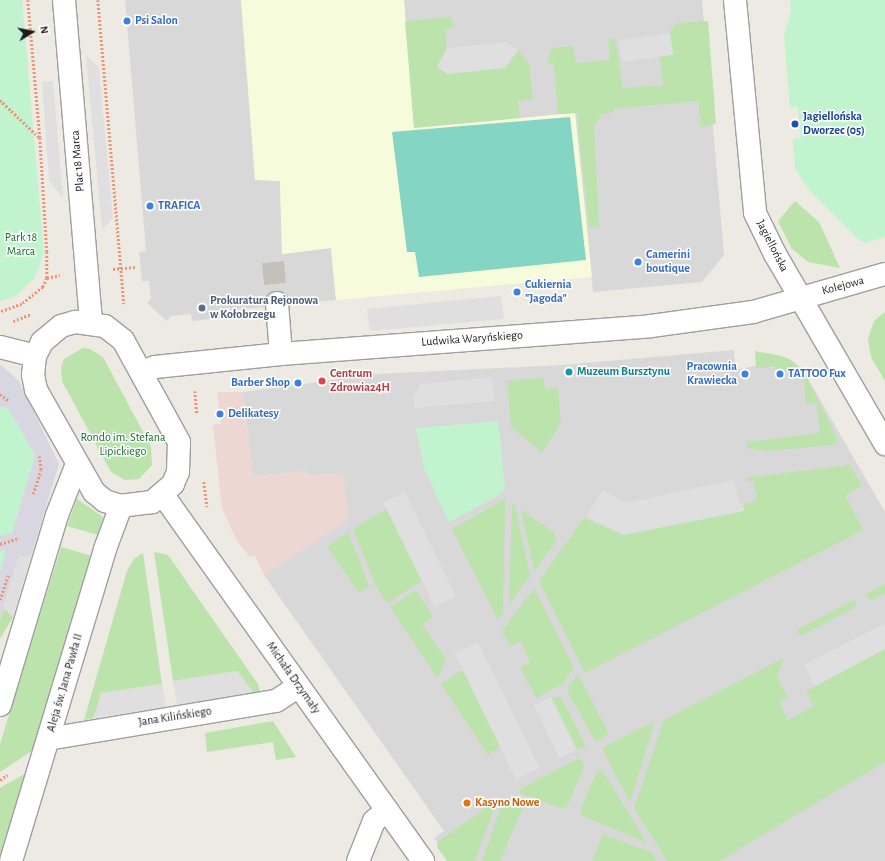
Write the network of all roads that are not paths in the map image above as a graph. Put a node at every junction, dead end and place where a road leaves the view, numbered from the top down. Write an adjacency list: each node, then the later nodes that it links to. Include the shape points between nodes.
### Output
1 (64, 0): 6 (street, Plac 18 Marca)
2 (735, 0): 4 (street, Jagiellońska, via 756,213 767,240)
3 (885, 274): 4 (street, Kolejowa)
4 (801, 298): 8 (street, Ludwika Waryńskiego, via 753,312 651,326); 11 (street, Jagiellońska)
5 (277, 303): 8 (street)
6 (91, 322): 9 (street, via 75,322 61,326 42,342); 10 (street, via 105,326 123,340)
7 (0, 347): 9 (street)
8 (281, 354): 10 (street, Ludwika Waryńskiego, via 155,367)
9 (35, 356): 12 (street, via 33,375 36,390)
10 (142, 372): 13 (street, via 178,442 178,472)
11 (885, 444)
12 (77, 464): 14 (street, via 94,492 105,501); 16 (street, via 57,515)
13 (163, 495): 14 (street, via 143,506); 15 (street, Michała Drzymały)
14 (121, 506): 17 (street, Aleja św. Jana Pawła II, via 104,549)
15 (299, 686): 17 (street, Jana Kilińskiego, via 276,701); 18 (street, Michała Drzymały)
16 (0, 705)
17 (48, 739): 19 (street, Aleja św. Jana Pawła II)
18 (387, 810): 20 (street, via 374,821); 21 (street, Michała Drzymały)
19 (11, 861)
20 (358, 861)
21 (423, 861)

